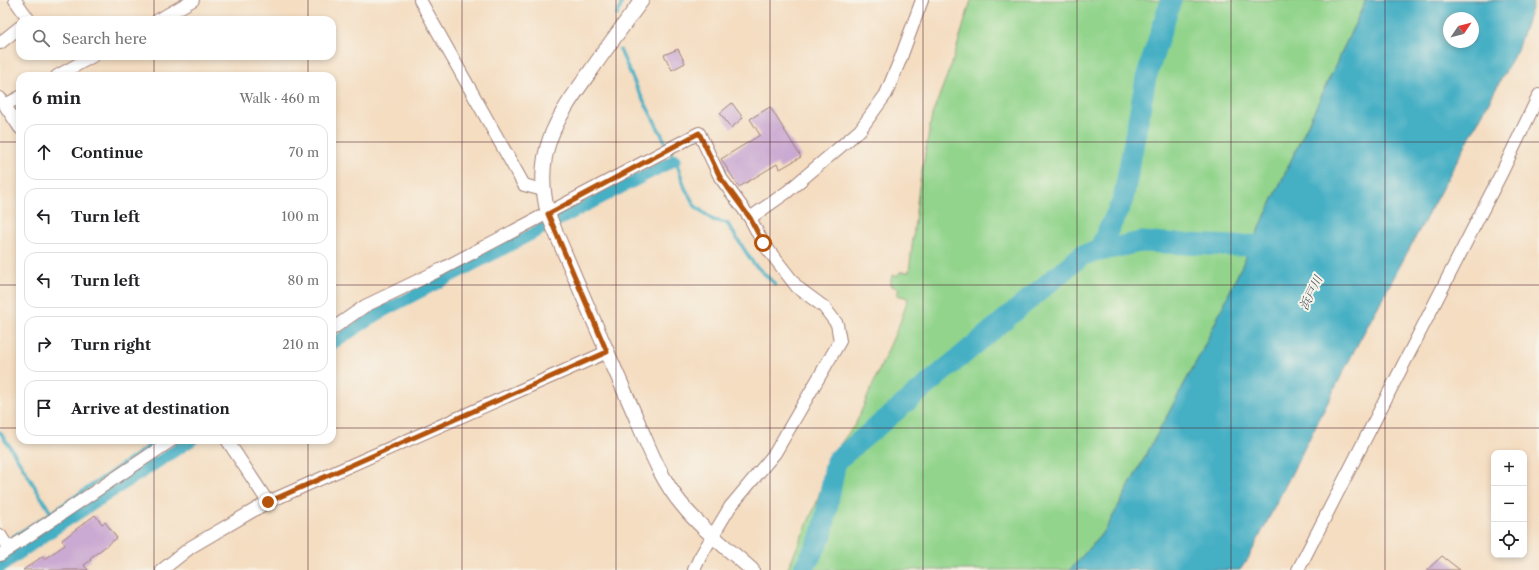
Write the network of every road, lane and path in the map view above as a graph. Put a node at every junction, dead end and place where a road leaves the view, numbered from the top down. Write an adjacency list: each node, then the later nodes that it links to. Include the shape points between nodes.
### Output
1 (14, 0): 6 (street)
2 (193, 0): 7 (street)
3 (420, 0): 16 (street, via 524,185)
4 (642, 0): 16 (street, via 557,121 544,160)
5 (922, 0): 18 (street, via 886,94 860,130 787,192)
6 (26, 16)
7 (165, 16)
8 (16, 30): 9 (street)
9 (0, 43)
10 (86, 60): 11 (street)
11 (64, 72)
12 (1539, 95): 30 (street)
13 (16, 97): 14 (street)
14 (2, 101): 15 (street)
15 (16, 122)
16 (543, 190): 17 (street)
17 (548, 214): 18 (street, via 699,133 720,177); 19 (street, via 366,306); 20 (street)
18 (750, 218): 25 (street, via 763,243 797,287 824,307 837,324 840,341 776,453 730,507)
19 (336, 326)
20 (607, 352): 23 (street); 25 (street, via 670,487 682,506)
21 (166, 444): 26 (street)
22 (230, 444): 23 (street)
23 (268, 502): 27 (street, via 191,547)
24 (0, 536): 26 (street)
25 (712, 536): 28 (street); 29 (street)
26 (4, 552)
27 (162, 570)
28 (694, 570)
29 (752, 570)
30 (1298, 570)

